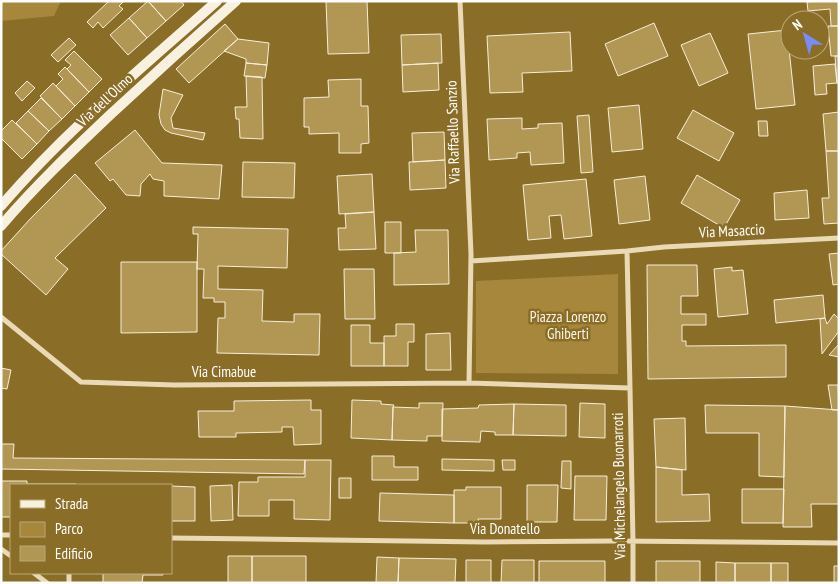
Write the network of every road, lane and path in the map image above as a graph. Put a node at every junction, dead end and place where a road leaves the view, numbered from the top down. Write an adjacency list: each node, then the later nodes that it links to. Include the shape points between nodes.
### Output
1 (217, 1): 4 (street, Via dell'Olmo, via 58,145)
2 (236, 1): 5 (street, Via dell'Olmo, via 81,143)
3 (460, 1): 8 (street, Via Raffaello Sanzio)
4 (1, 206)
5 (1, 226)
6 (839, 238): 7 (street, Via Masaccio)
7 (627, 251): 8 (street); 11 (street)
8 (471, 261): 10 (street)
9 (1, 317): 10 (street, Via Cimabue, via 81,382 174,385)
10 (470, 383): 11 (street)
11 (630, 388): 13 (street, Via Michelangelo Buonarroti)
12 (172, 538): 13 (street, Via Donatello)
13 (633, 542): 14 (street, Via Donatello); 17 (street, Via Michelangelo Buonarroti)
14 (839, 543)
15 (35, 574): 16 (street)
16 (47, 583)
17 (633, 583)

